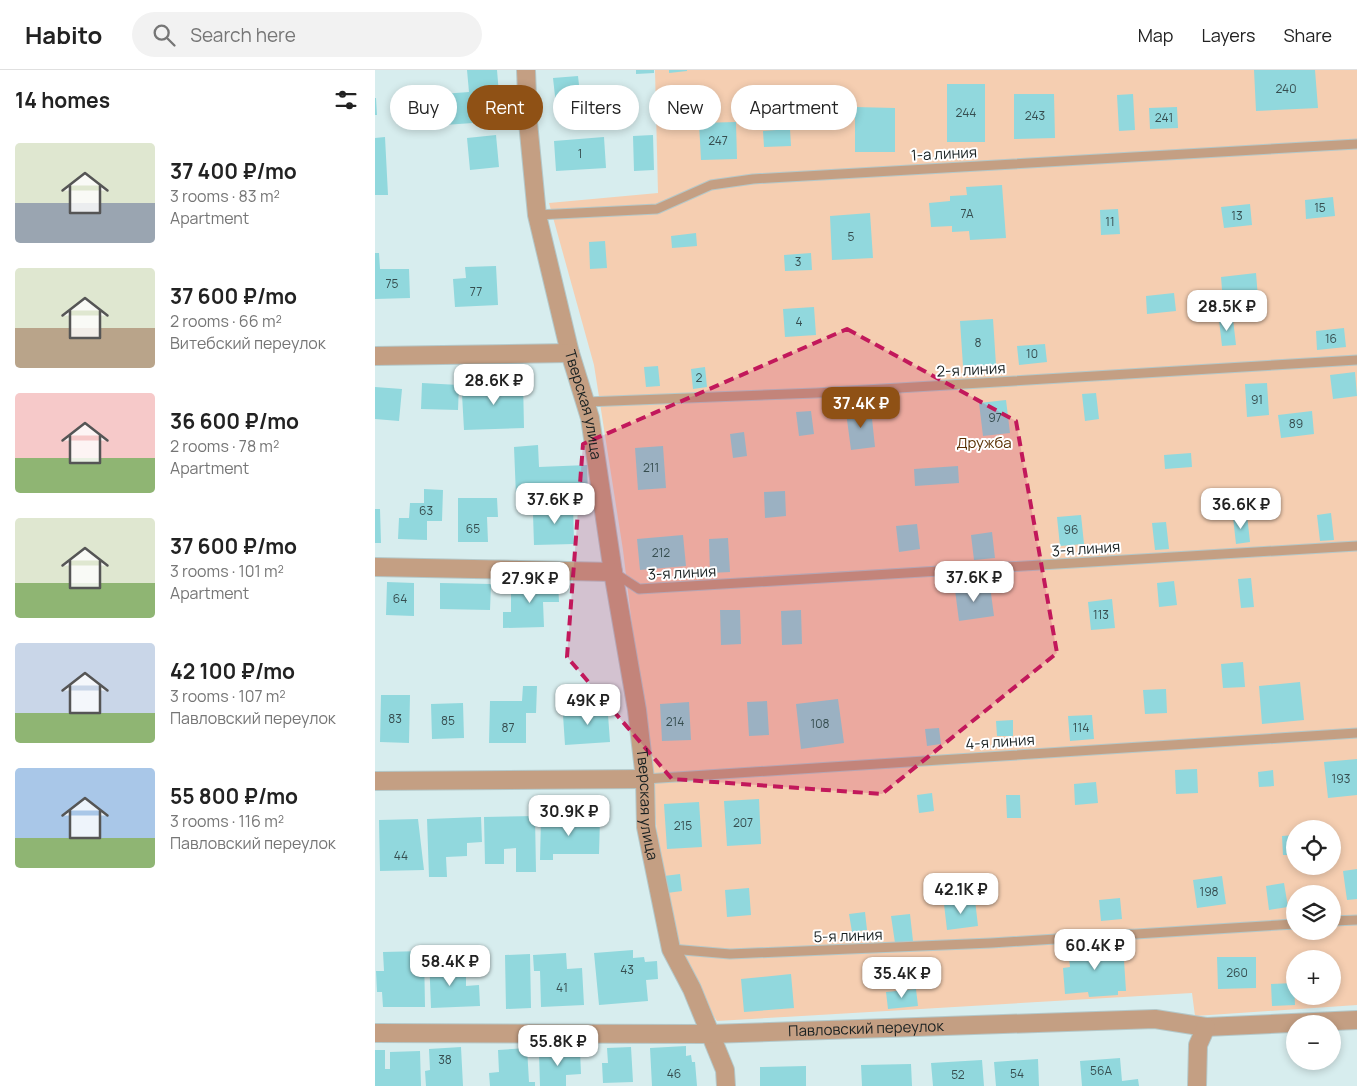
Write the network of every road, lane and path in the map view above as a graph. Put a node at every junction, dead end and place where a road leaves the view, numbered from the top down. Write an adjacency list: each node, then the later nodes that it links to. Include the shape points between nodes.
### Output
1 (525, 70): 3 (street, Тверская улица)
2 (1357, 144): 3 (lane, 1-а линия, via 753,179 711,185 657,209)
3 (537, 215): 4 (street, Тверская улица)
4 (571, 353): 5 (street); 7 (street, Тверская улица)
5 (375, 356)
6 (1357, 360): 7 (lane, 2-я линия, via 816,393)
7 (586, 402): 10 (street, Тверская улица)
8 (1357, 546): 10 (lane, 3-я линия, via 639,589)
9 (375, 567): 10 (street)
10 (613, 572): 12 (street, Тверская улица, via 637,710)
11 (1357, 733): 12 (lane, 4-я линия)
12 (645, 779): 13 (street); 17 (street, Тверская улица, via 646,827)
13 (375, 781)
14 (1357, 920): 15 (lane)
15 (1341, 921)
16 (1286, 925): 17 (lane, 5-я линия, via 991,944 740,954)
17 (671, 949): 21 (street, Тверская улица, via 692,989)
18 (1357, 1020): 19 (street, Павловский переулок)
19 (1206, 1027): 21 (street, Павловский переулок, via 1155,1019); 23 (street, via 1198,1045)
20 (375, 1034): 21 (street, Павловский переулок)
21 (709, 1034): 22 (street, Тверская улица, via 725,1070)
22 (726, 1086)
23 (1197, 1086)

